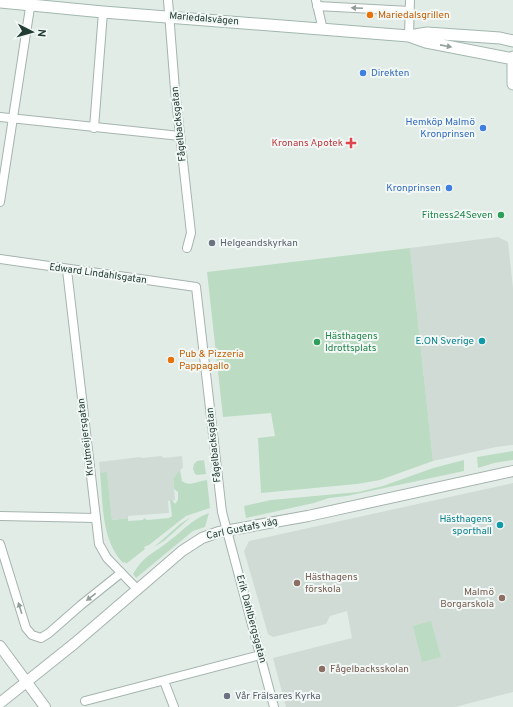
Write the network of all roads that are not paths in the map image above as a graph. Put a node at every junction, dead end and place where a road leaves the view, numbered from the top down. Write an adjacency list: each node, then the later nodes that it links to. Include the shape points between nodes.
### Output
1 (168, 0): 8 (street, Fågelbacksgatan)
2 (410, 0): 6 (street)
3 (0, 2): 4 (main road, Mariedalsvägen)
4 (31, 2): 7 (main road, Mariedalsvägen); 15 (street)
5 (317, 3): 6 (street, one-way to 5); 9 (street)
6 (410, 11): 10 (street)
7 (103, 12): 8 (main road, Mariedalsvägen); 16 (street)
8 (169, 16): 9 (main road, Mariedalsvägen); 17 (street, Fågelbacksgatan)
9 (323, 30): 10 (main road, Mariedalsvägen)
10 (409, 36): 11 (main road, Mariedalsvägen, via 427,33); 12 (main road, Mariedalsvägen, one-way to 12, via 426,42)
11 (513, 41)
12 (513, 58): 13 (main road)
13 (513, 84)
14 (0, 117): 15 (street)
15 (13, 118): 16 (street); 18 (street)
16 (94, 128): 17 (street)
17 (180, 136): 19 (street, Fågelbacksgatan, via 191,233)
18 (0, 202)
19 (186, 248)
20 (0, 259): 21 (street, Edward Lindahlsgatan)
21 (67, 270): 22 (street, Edward Lindahlsgatan); 25 (street, Krutmeijersgatan)
22 (196, 288): 26 (street, Fågelbacksgatan, via 220,500)
23 (513, 471): 26 (street, Carl Gustafs väg)
24 (0, 516): 25 (street)
25 (96, 518): 28 (street, Krutmeijersgatan, via 100,544 107,558)
26 (227, 531): 29 (street, Carl Gustafs väg, via 208,535 197,541); 31 (street, Erik Dahlbergsgatan)
27 (0, 544): 28 (street, one-way to 27, via 41,638 32,635 26,628)
28 (121, 573): 29 (street, Krutmeijersgatan)
29 (138, 590): 33 (street, Carl Gustafs väg)
30 (0, 646): 33 (street)
31 (260, 655): 32 (street); 38 (street, Erik Dahlbergsgatan)
32 (164, 681): 34 (street); 37 (street)
33 (26, 683): 35 (street, Carl Gustafs väg); 36 (street)
34 (85, 701)
35 (0, 702)
36 (45, 707)
37 (174, 707)
38 (274, 707)

